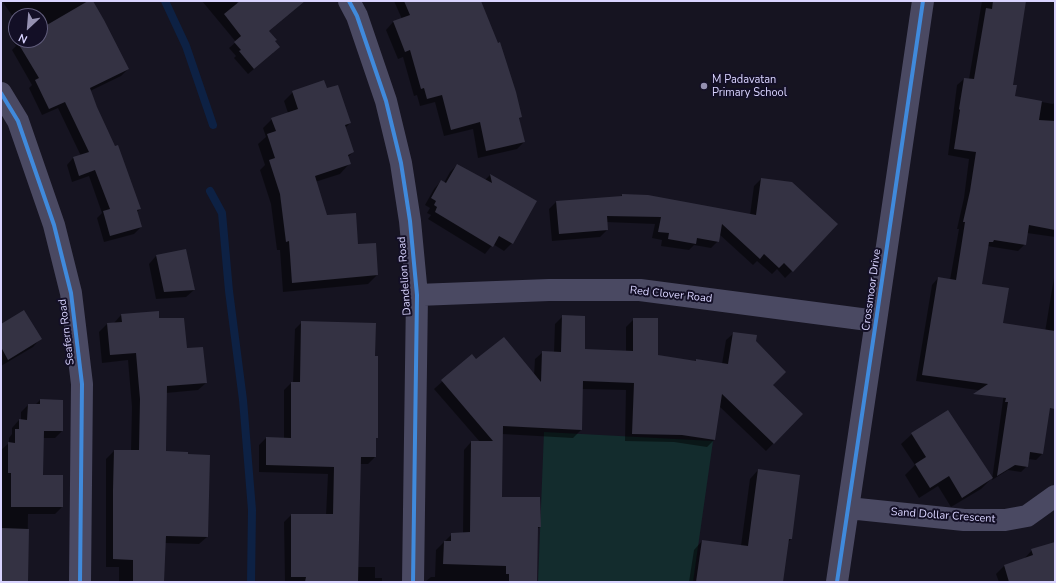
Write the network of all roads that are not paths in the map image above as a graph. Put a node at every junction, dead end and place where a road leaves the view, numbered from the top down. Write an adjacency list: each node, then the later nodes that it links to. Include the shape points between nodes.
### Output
1 (349, 1): 4 (street, Dandelion Road, via 357,16 386,102 401,163)
2 (923, 1): 5 (street, Crossmoor Drive)
3 (1, 93): 8 (street, Seafern Road, via 18,121 54,225 71,293 82,384)
4 (417, 295): 5 (street, Red Clover Road, via 549,290 640,290); 9 (street, Dandelion Road)
5 (876, 321): 7 (street, Crossmoor Drive)
6 (1055, 496): 7 (street, Sand Dollar Crescent, via 1027,516 1005,520 964,520)
7 (848, 508): 10 (street, Crossmoor Drive)
8 (80, 582)
9 (413, 582)
10 (837, 582)

